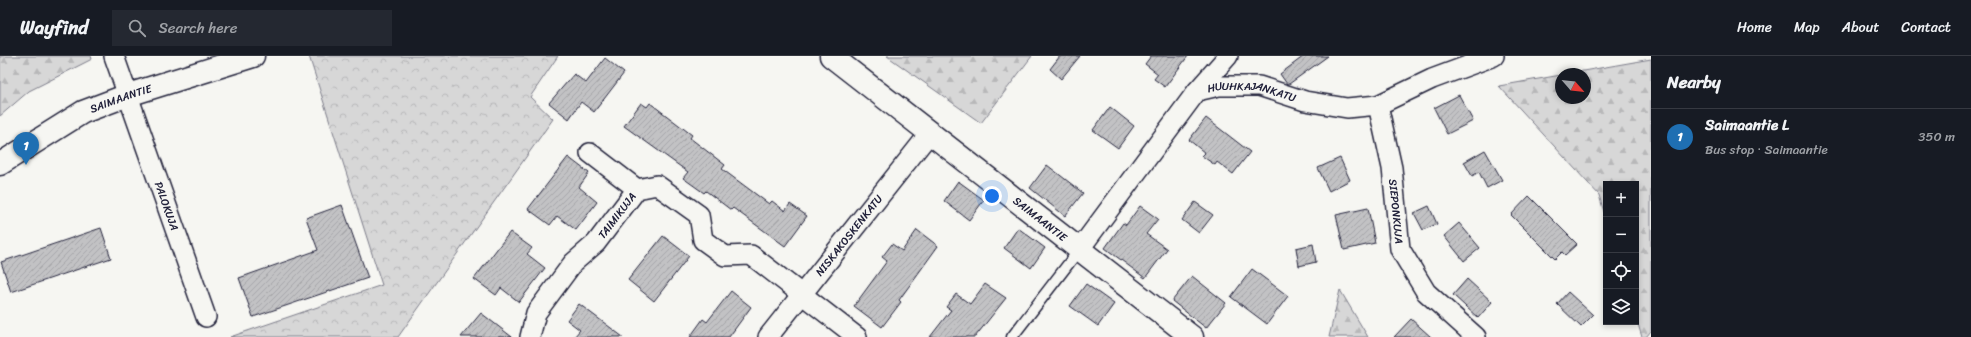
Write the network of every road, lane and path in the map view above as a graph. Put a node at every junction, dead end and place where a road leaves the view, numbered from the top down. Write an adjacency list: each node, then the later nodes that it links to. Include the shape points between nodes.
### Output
1 (114, 56): 7 (street, PALOKUJA)
2 (252, 56): 7 (street, SAIMAANTIE)
3 (831, 56): 9 (street, SAIMAANTIE)
4 (1228, 56): 6 (street)
5 (1492, 56): 8 (street, HUUHKAJANKATU, via 1432,79)
6 (1197, 91): 8 (street, HUUHKAJANKATU, via 1219,86 1259,86 1312,102 1347,108); 13 (street, HUUHKAJANKATU)
7 (128, 95): 11 (street, SAIMAANTIE, via 83,112); 15 (street, PALOKUJA)
8 (1378, 105): 21 (street, SIEPONKUJA, via 1392,168 1400,248 1426,292)
9 (929, 134): 13 (street, SAIMAANTIE); 14 (street, NISKAKOSKENKATU)
10 (590, 153): 12 (street)
11 (0, 164)
12 (637, 189): 14 (street, TAIMIKUJA, via 657,185 699,215 704,240 724,256 751,255); 16 (street, TAIMIKUJA, via 596,243 573,263 536,313)
13 (1079, 250): 19 (lane); 20 (street, SAIMAANTIE)
14 (802, 294): 17 (street, NISKAKOSKENKATU); 18 (street, TAIMIKUJA)
15 (206, 317)
16 (530, 337)
17 (768, 337)
18 (858, 337)
19 (1012, 337)
20 (1192, 337)
21 (1476, 337)

